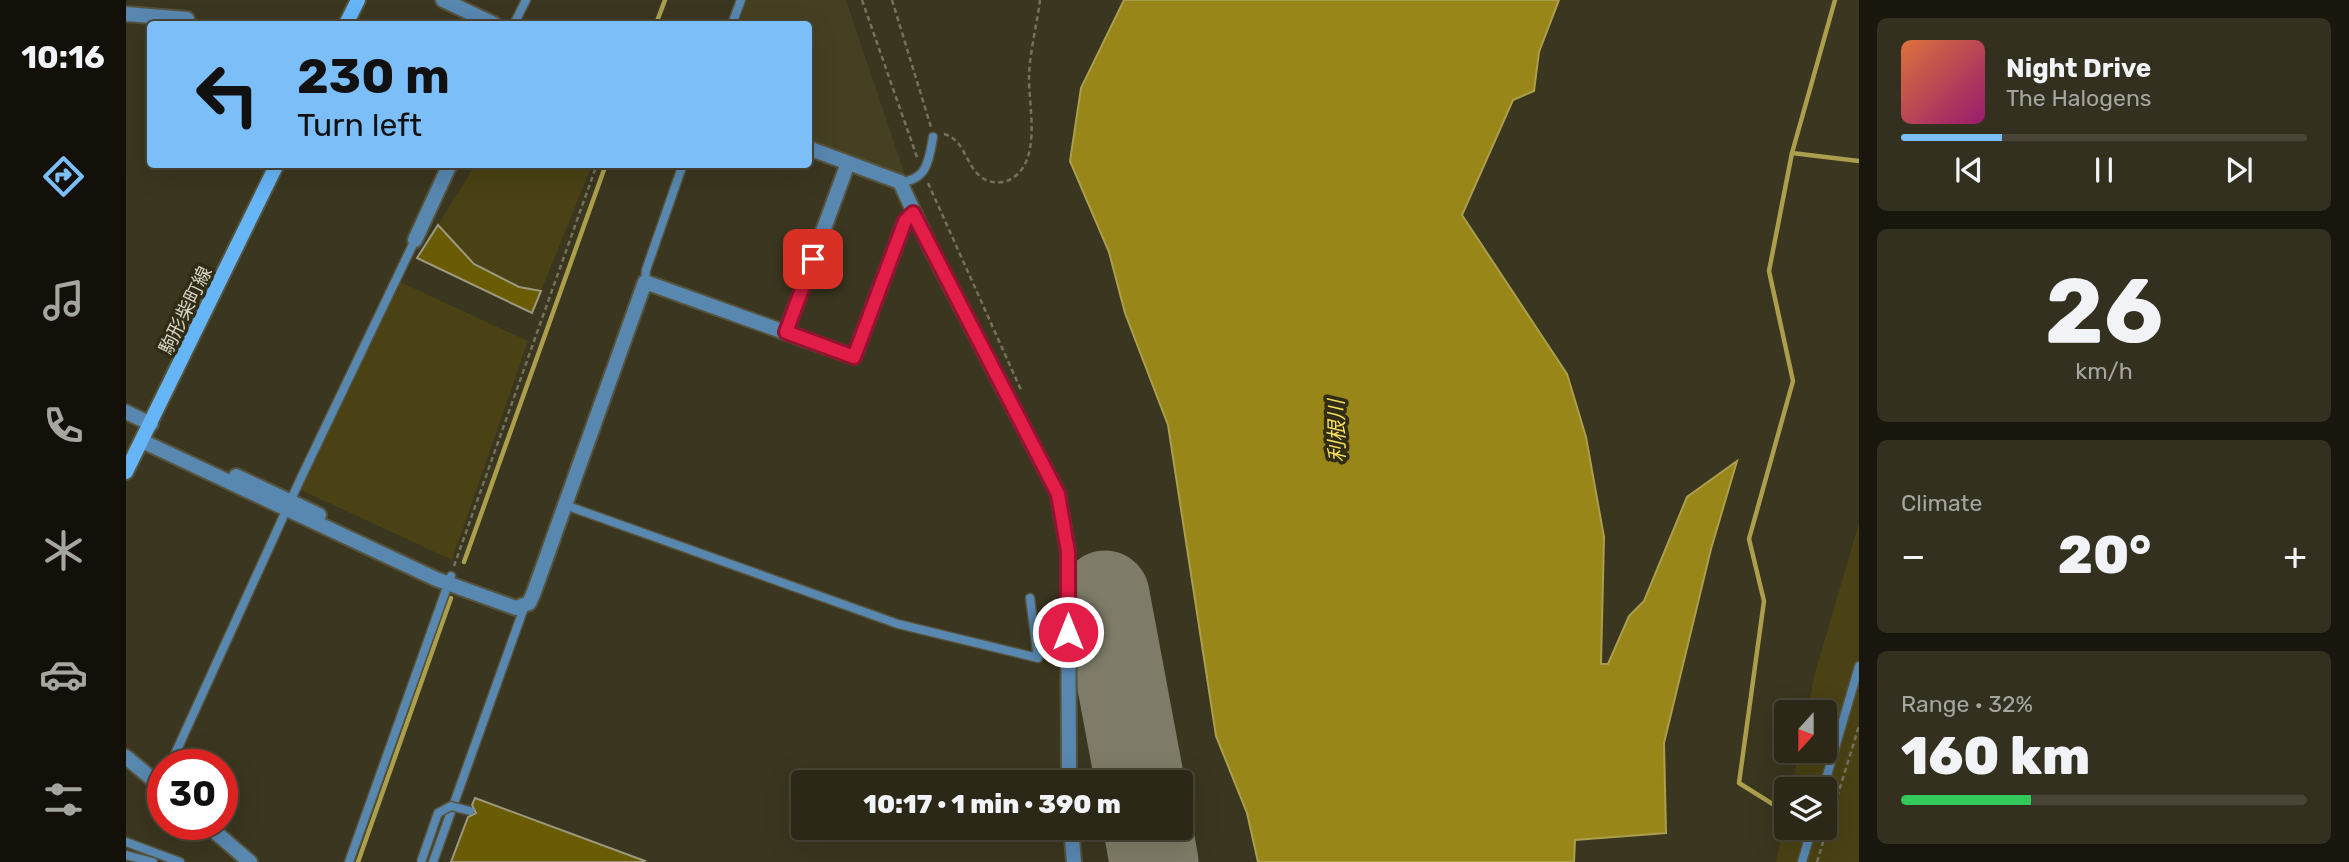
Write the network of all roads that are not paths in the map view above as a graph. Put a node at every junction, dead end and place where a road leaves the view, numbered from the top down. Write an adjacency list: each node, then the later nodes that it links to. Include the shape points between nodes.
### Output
1 (358, 0): 7 (main road)
2 (443, 0): 8 (street)
3 (526, 0): 9 (lane)
4 (741, 0): 10 (lane)
5 (126, 14): 6 (street)
6 (187, 19)
7 (348, 21)
8 (488, 21)
9 (516, 21)
10 (733, 21)
11 (933, 137): 17 (lane, via 923,173 915,181)
12 (812, 150): 13 (street)
13 (848, 163): 17 (street); 21 (street)
14 (275, 168): 23 (main road, 駒形柴町線)
15 (448, 168): 19 (street)
16 (682, 168): 20 (lane)
17 (900, 182): 18 (street)
18 (913, 213): 21 (street, via 905,221 854,357); 33 (street, via 1058,494 1068,552)
19 (415, 240): 26 (lane)
20 (645, 282): 21 (street); 25 (street)
21 (786, 332)
22 (126, 412): 23 (street)
23 (146, 433): 24 (main road, 駒形柴町線); 26 (street)
24 (126, 472)
25 (565, 505): 28 (lane, via 898,624 1038,658); 29 (street)
26 (288, 506): 27 (street); 31 (lane)
27 (449, 580): 29 (street, via 510,607); 45 (lane)
28 (1030, 598)
29 (526, 605): 47 (lane)
30 (1859, 666): 35 (lane)
31 (177, 749)
32 (126, 757): 34 (street)
33 (1069, 770)
34 (147, 773)
35 (1827, 777)
36 (470, 811): 46 (lane, bridge, via 451,806 439,813)
37 (225, 840): 44 (street)
38 (1072, 840): 48 (street)
39 (1808, 840): 49 (lane)
40 (126, 842): 43 (lane)
41 (126, 855): 42 (lane)
42 (153, 862)
43 (180, 862)
44 (250, 862)
45 (349, 862)
46 (421, 862)
47 (433, 862)
48 (1074, 862)
49 (1802, 862)

